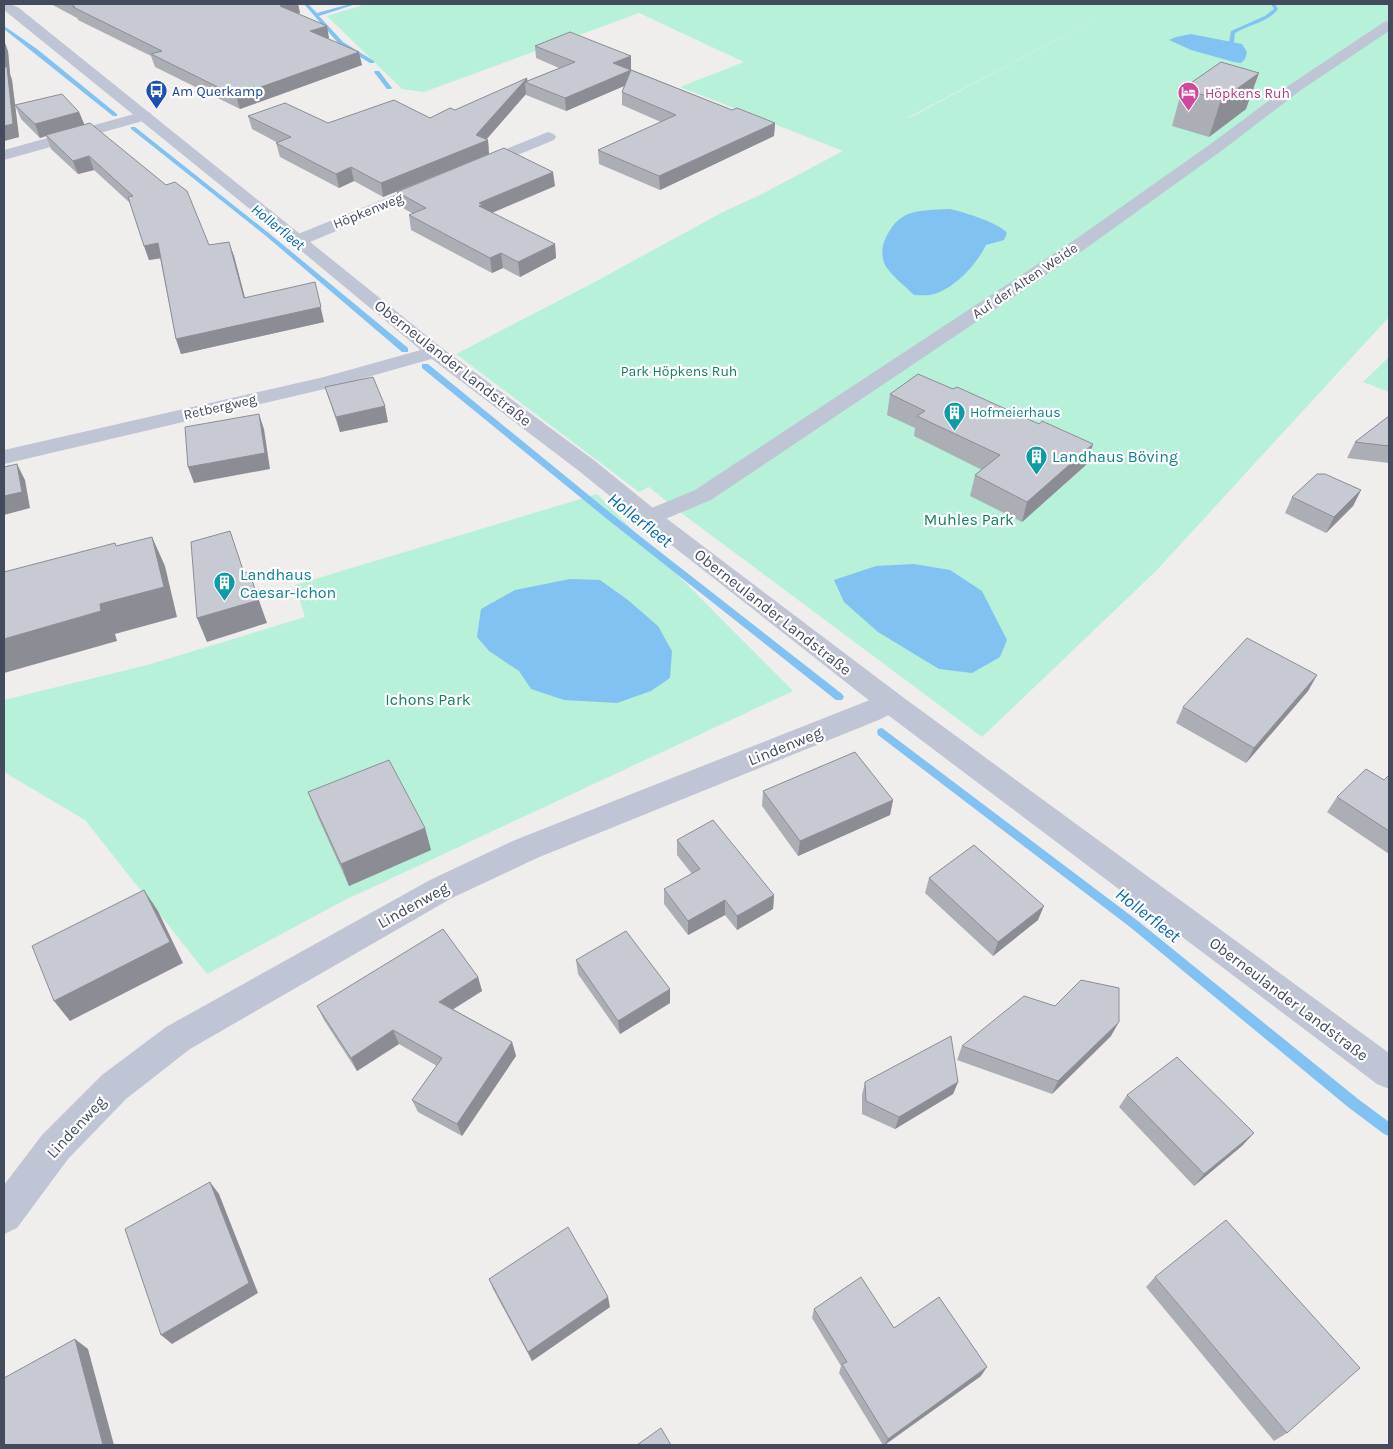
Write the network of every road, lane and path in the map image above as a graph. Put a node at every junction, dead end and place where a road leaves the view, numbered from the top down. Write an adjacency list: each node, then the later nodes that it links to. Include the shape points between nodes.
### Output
1 (4, 5): 3 (street, Oberneulander Landstraße)
2 (1389, 25): 9 (street, Auf der Alten Weide, via 1296,87 1099,231 786,440 703,495)
3 (146, 116): 5 (street); 6 (street, Oberneulander Landstraße)
4 (548, 137): 6 (street, Höpkenweg)
5 (4, 155)
6 (299, 240): 7 (street, Oberneulander Landstraße)
7 (435, 352): 8 (street, Retbergweg, via 329,382); 9 (street, Oberneulander Landstraße)
8 (4, 457)
9 (650, 517): 10 (street, Oberneulander Landstraße)
10 (890, 702): 11 (street, Oberneulander Landstraße); 12 (street, Lindenweg, via 526,849 441,889 178,1038 114,1087 55,1147)
11 (1389, 1073)
12 (4, 1215)

